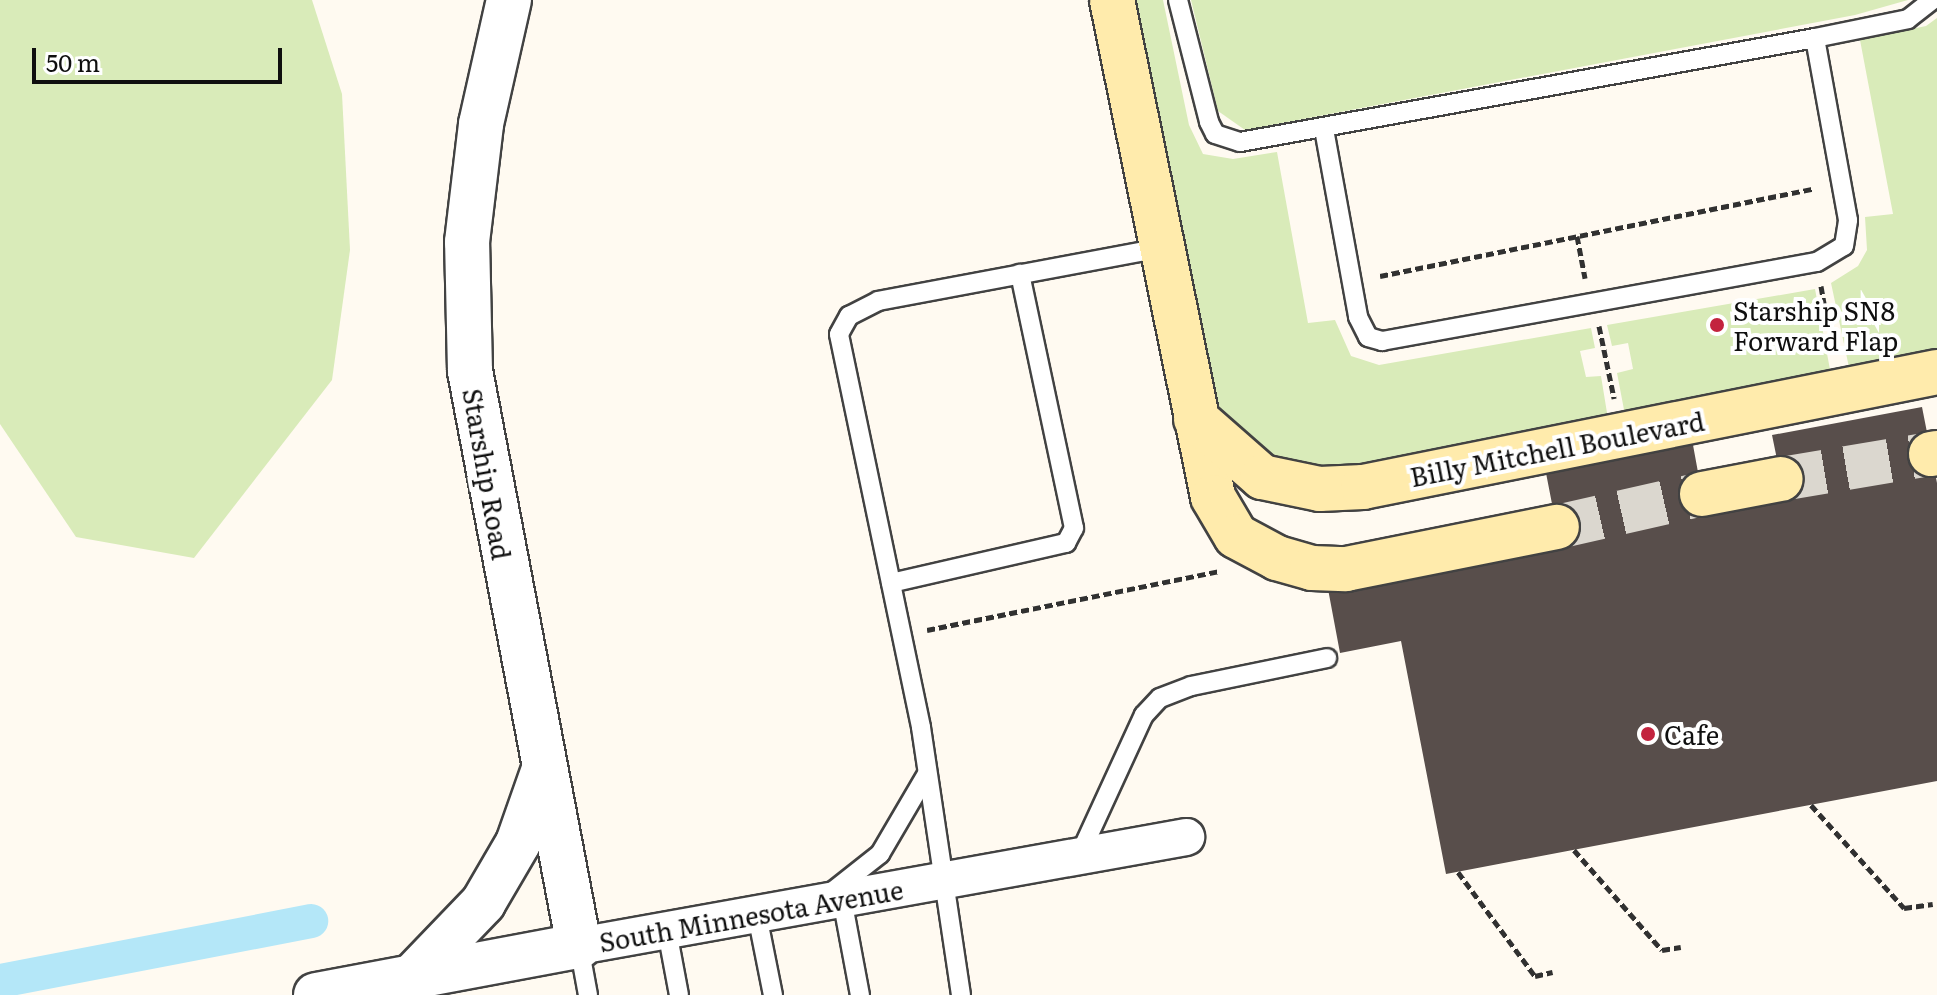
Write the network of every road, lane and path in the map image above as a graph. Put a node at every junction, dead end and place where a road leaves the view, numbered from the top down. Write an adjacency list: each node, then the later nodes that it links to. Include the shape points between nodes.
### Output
1 (509, 0): 22 (street, Starship Road, via 481,124 467,242 470,371)
2 (1112, 0): 8 (main road)
3 (1178, 0): 6 (lane, via 1215,134 1240,142)
4 (1932, 0): 5 (lane, via 1908,19)
5 (1815, 38): 6 (lane); 9 (lane, via 1848,220 1844,246)
6 (1324, 129): 9 (lane, via 1358,317 1368,337 1382,341)
7 (1812, 189): 11 (path)
8 (1162, 248): 10 (lane); 14 (main road)
9 (1817, 262): 13 (path)
10 (1020, 274): 19 (lane, via 878,301 849,316 839,334); 19 (lane, via 1074,528 1066,543)
11 (1380, 276)
12 (1937, 372): 13 (main road, Billy Mitchell Boulevard)
13 (1839, 392): 14 (main road, Billy Mitchell Boulevard, via 1363,487 1320,489 1262,477)
14 (1196, 419): 17 (main road, via 1213,497 1236,536 1277,558 1312,568 1346,569)
15 (1781, 479): 16 (main road)
16 (1702, 494)
17 (1557, 527)
18 (1235, 572): 20 (path)
19 (891, 583): 20 (lane)
20 (902, 635): 23 (lane)
21 (1327, 658): 27 (lane, via 1191,686 1160,698 1144,715)
22 (545, 767): 34 (street, Starship Road); 37 (street, via 518,843 483,903)
23 (927, 774): 29 (lane); 30 (lane, via 880,854)
24 (1811, 805): 31 (path, via 1904,908)
25 (1186, 837): 27 (street, South Minnesota Avenue)
26 (1574, 850): 35 (path, via 1662,950)
27 (1079, 856): 29 (street, South Minnesota Avenue)
28 (1458, 872): 36 (path, via 1535,976)
29 (941, 882): 30 (street, South Minnesota Avenue); 43 (lane)
30 (826, 902): 32 (street, South Minnesota Avenue); 42 (lane)
31 (1933, 904)
32 (757, 915): 33 (street, South Minnesota Avenue); 41 (lane)
33 (667, 931): 34 (street, South Minnesota Avenue); 40 (lane)
34 (579, 946): 37 (street, South Minnesota Avenue); 39 (lane)
35 (1681, 947)
36 (1553, 972)
37 (412, 977): 38 (street, South Minnesota Avenue)
38 (316, 995)
39 (588, 995)
40 (679, 995)
41 (773, 995)
42 (860, 995)
43 (961, 995)

